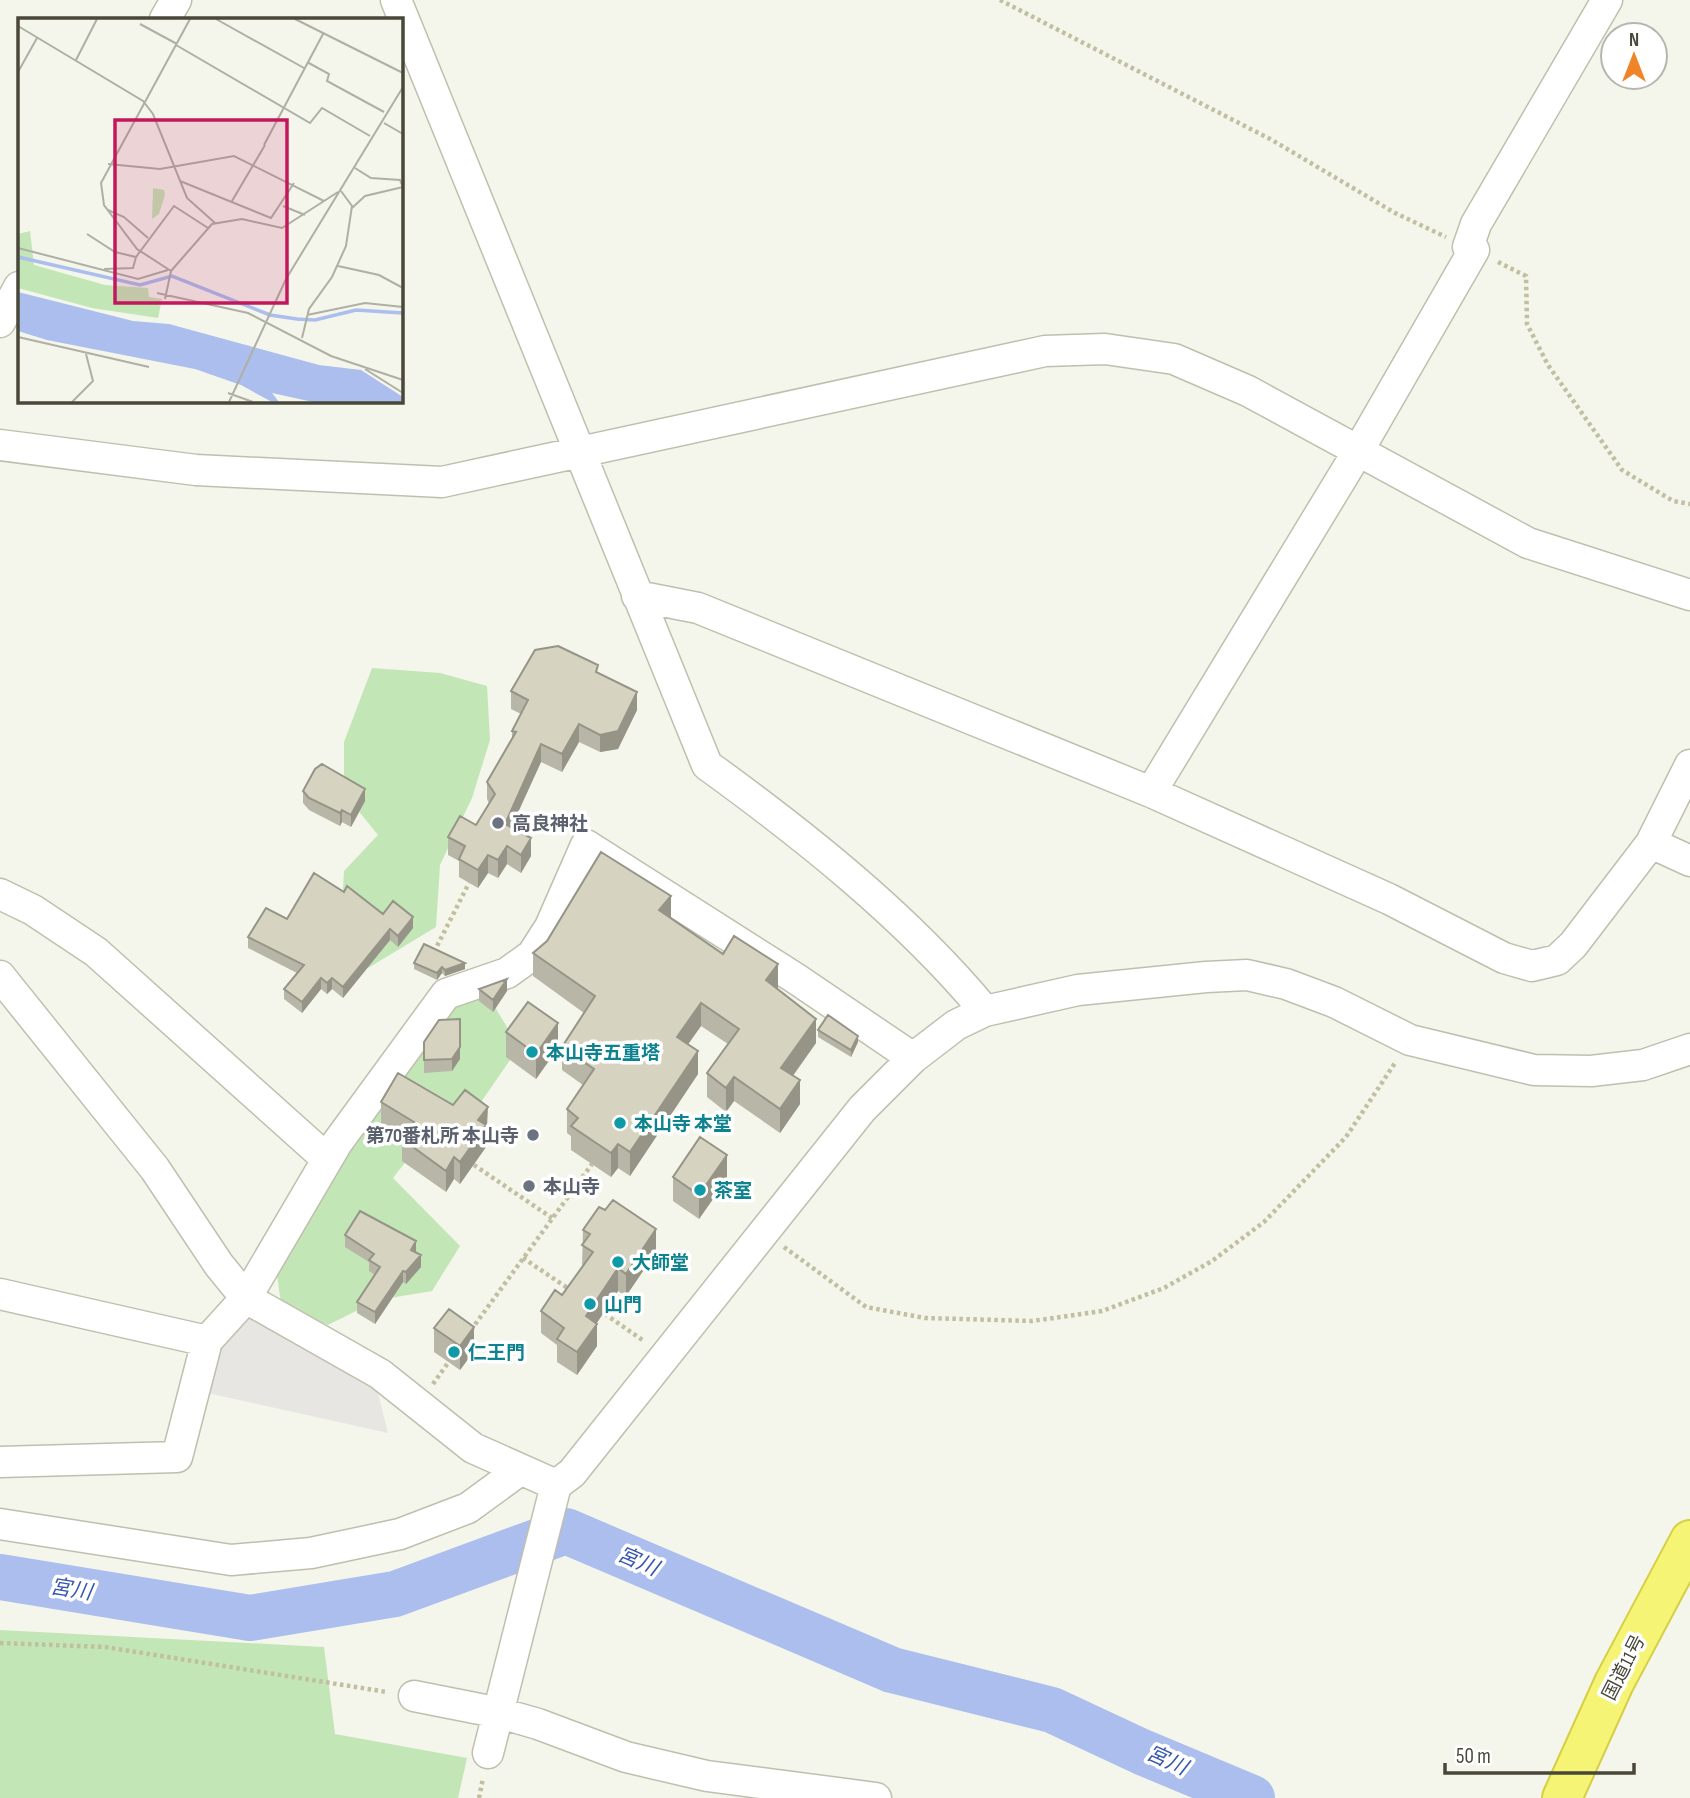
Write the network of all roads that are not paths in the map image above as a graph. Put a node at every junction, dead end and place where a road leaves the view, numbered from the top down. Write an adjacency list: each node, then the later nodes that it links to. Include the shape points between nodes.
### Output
1 (176, 0): 4 (street)
2 (396, 0): 8 (street)
3 (1607, 0): 9 (street, via 1476,224 1471,248)
4 (166, 18)
5 (18, 289): 6 (street)
6 (0, 322)
7 (0, 445): 8 (street, via 197,470 442,482)
8 (582, 453): 9 (street, via 1045,351 1105,349 1174,359 1248,391); 11 (street)
9 (1357, 453): 10 (street, via 1528,543); 13 (street)
10 (1690, 595)
11 (637, 596): 13 (street, via 698,608); 18 (street, via 707,765 789,824 949,967)
12 (1690, 765): 14 (street)
13 (1151, 792): 14 (street, via 1389,899 1504,958 1532,966 1557,960 1573,946)
14 (1651, 843): 15 (street)
15 (1690, 860)
16 (0, 894): 21 (street, via 96,952)
17 (0, 976): 23 (street, via 155,1169)
18 (985, 1011): 19 (street, via 1078,990 1247,975 1334,1002 1410,1041 1534,1070 1591,1071 1643,1065); 20 (street, via 956,1025)
19 (1690, 1049)
20 (913, 1058): 21 (street, via 586,845 550,928 532,955 507,973 446,994); 27 (street, via 862,1109)
21 (327, 1159): 23 (street)
22 (0, 1294): 24 (street)
23 (246, 1298): 24 (street); 26 (street, via 380,1374 473,1448)
24 (207, 1341): 25 (street, via 177,1457)
25 (0, 1462)
26 (520, 1470): 27 (street); 28 (street, via 468,1508 400,1534 311,1553 230,1560)
27 (555, 1492): 31 (street)
28 (0, 1524)
29 (1690, 1540): 34 (highway, 国道11号, via 1614,1683)
30 (414, 1696): 31 (street)
31 (500, 1713): 32 (street); 33 (street, via 626,1757 707,1776)
32 (488, 1753)
33 (876, 1798)
34 (1562, 1798)

